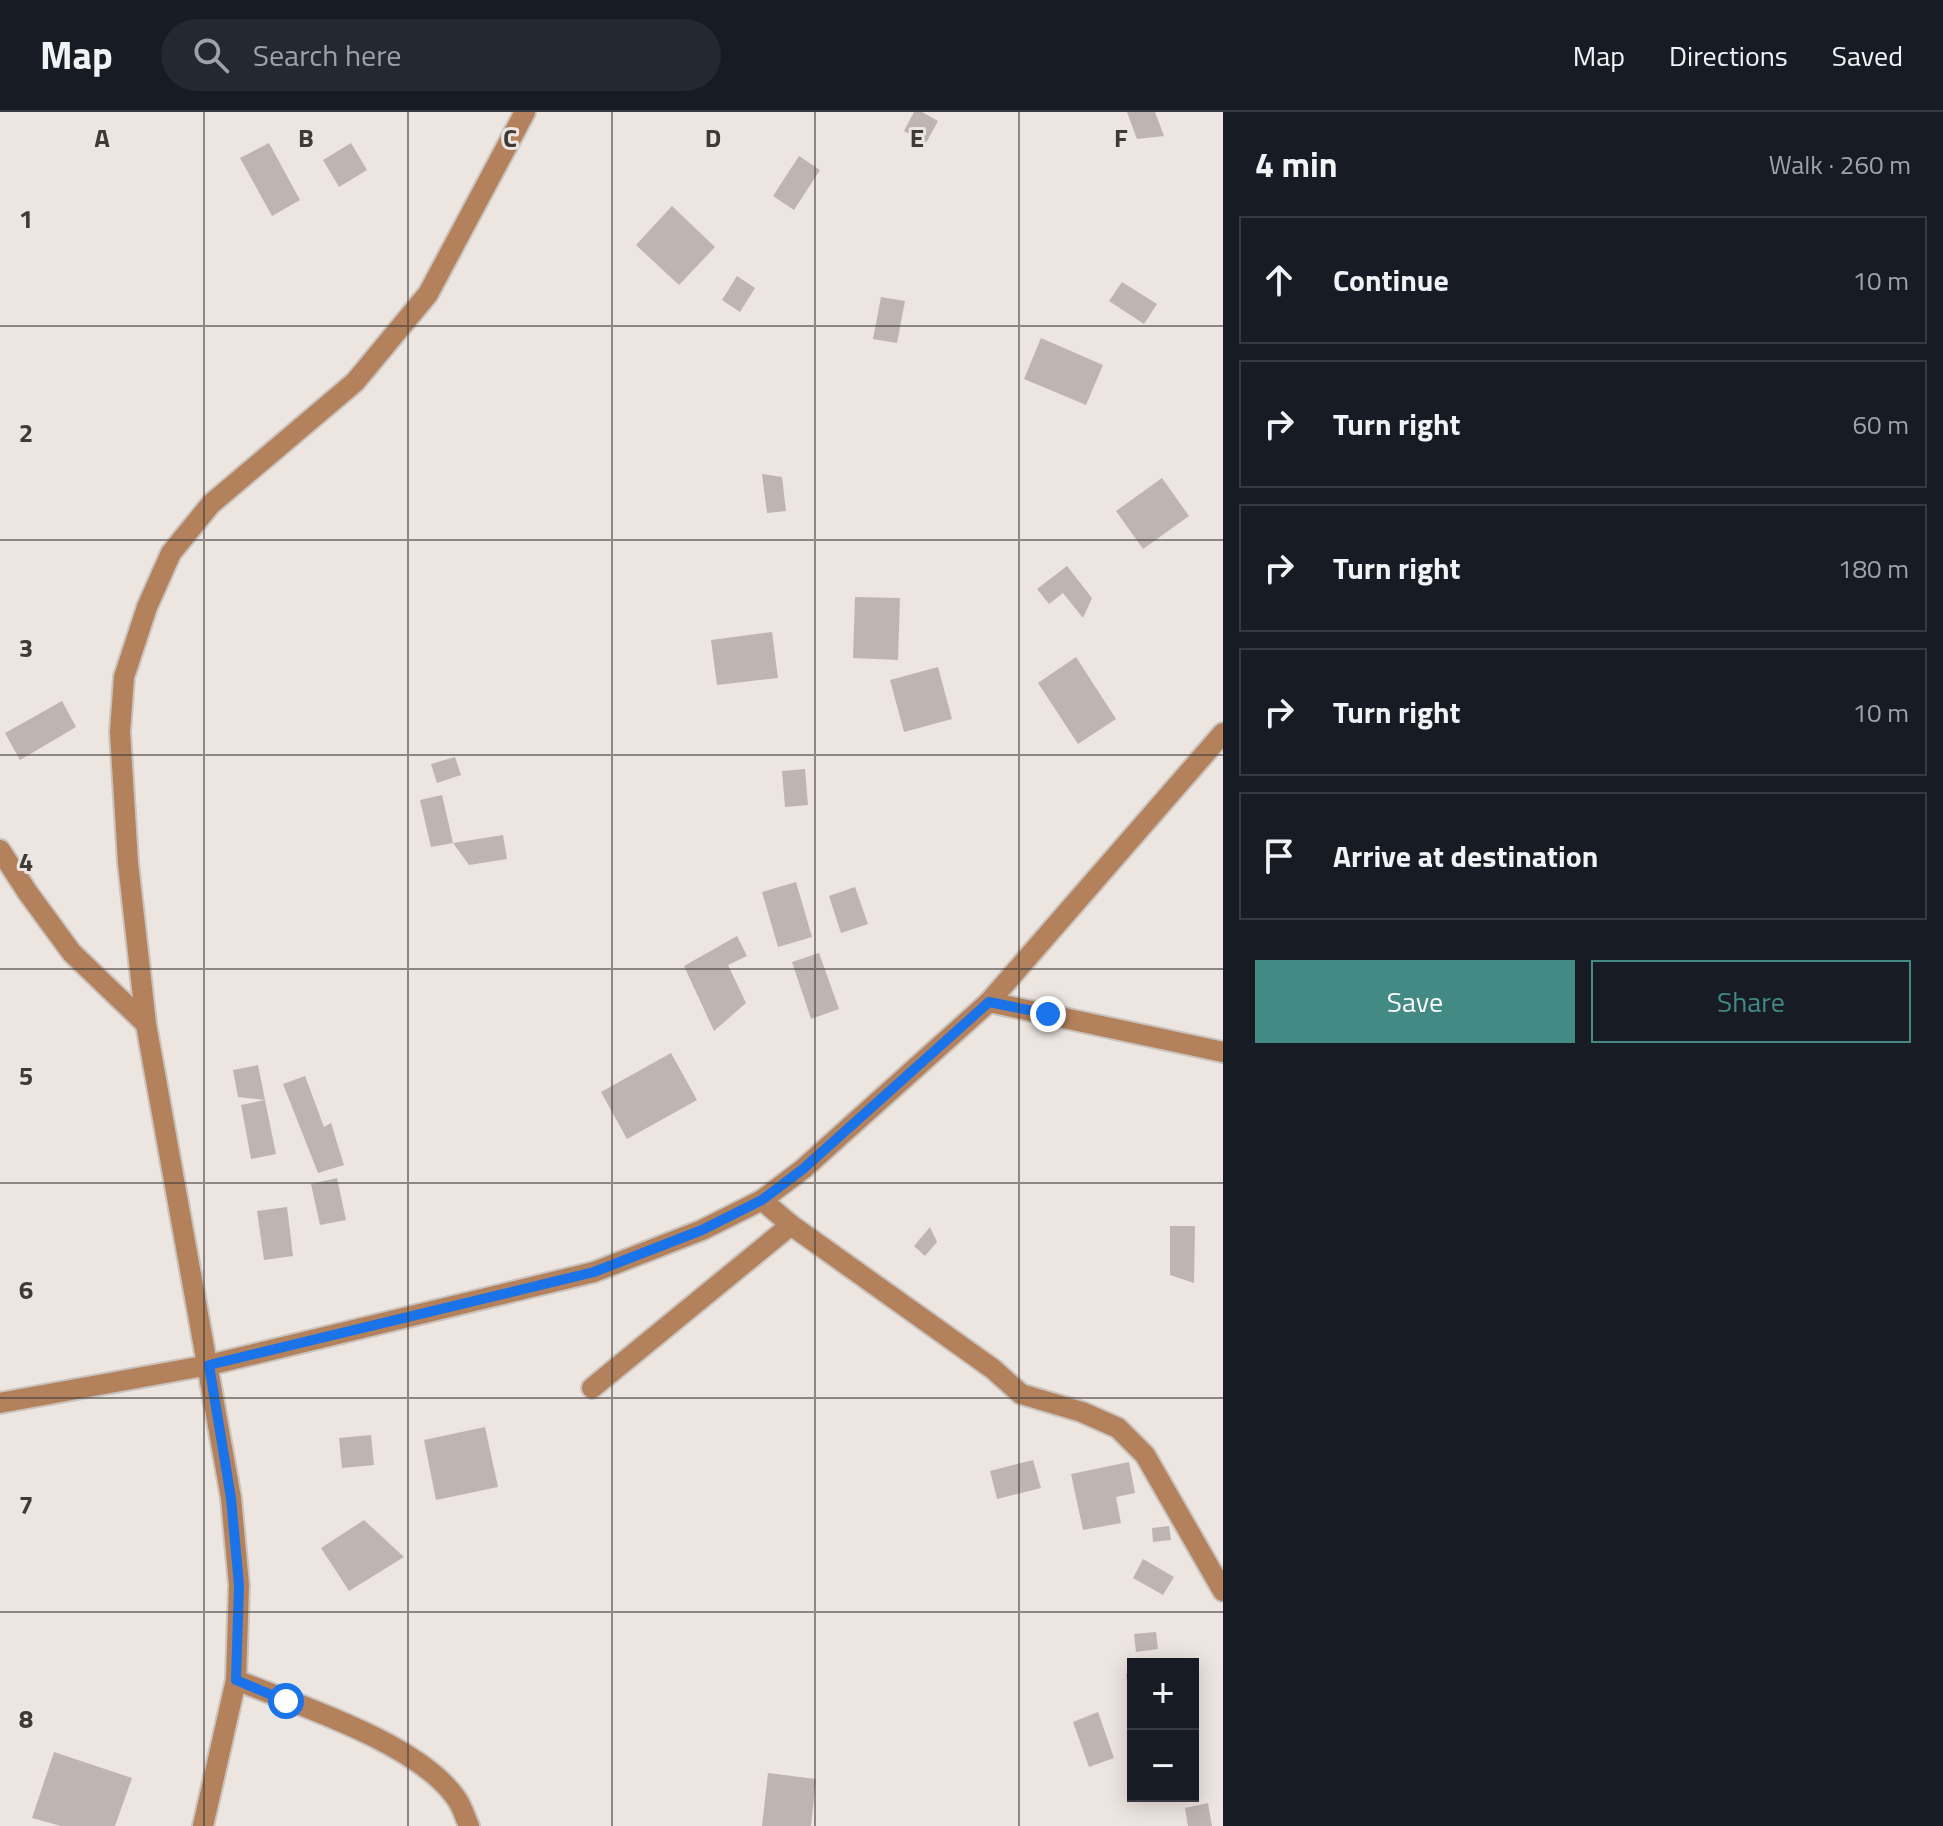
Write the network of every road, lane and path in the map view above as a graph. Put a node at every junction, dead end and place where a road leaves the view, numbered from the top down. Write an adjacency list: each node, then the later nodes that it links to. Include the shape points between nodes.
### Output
1 (525, 112): 5 (street, via 428,294 355,382 211,504 171,553 147,607 124,677 120,732)
2 (1223, 733): 4 (street)
3 (0, 850): 5 (street, via 72,953)
4 (989, 1002): 6 (street); 7 (street)
5 (146, 1024): 9 (street)
6 (1223, 1052)
7 (762, 1200): 8 (street); 9 (street, via 594,1272)
8 (791, 1225): 10 (street); 12 (street, via 1021,1394 1118,1428 1145,1455)
9 (209, 1365): 11 (street); 13 (street, via 238,1570)
10 (592, 1388)
11 (0, 1403)
12 (1223, 1591)
13 (236, 1680): 14 (street); 15 (street, via 362,1731 426,1767 457,1798)
14 (203, 1826)
15 (469, 1826)

